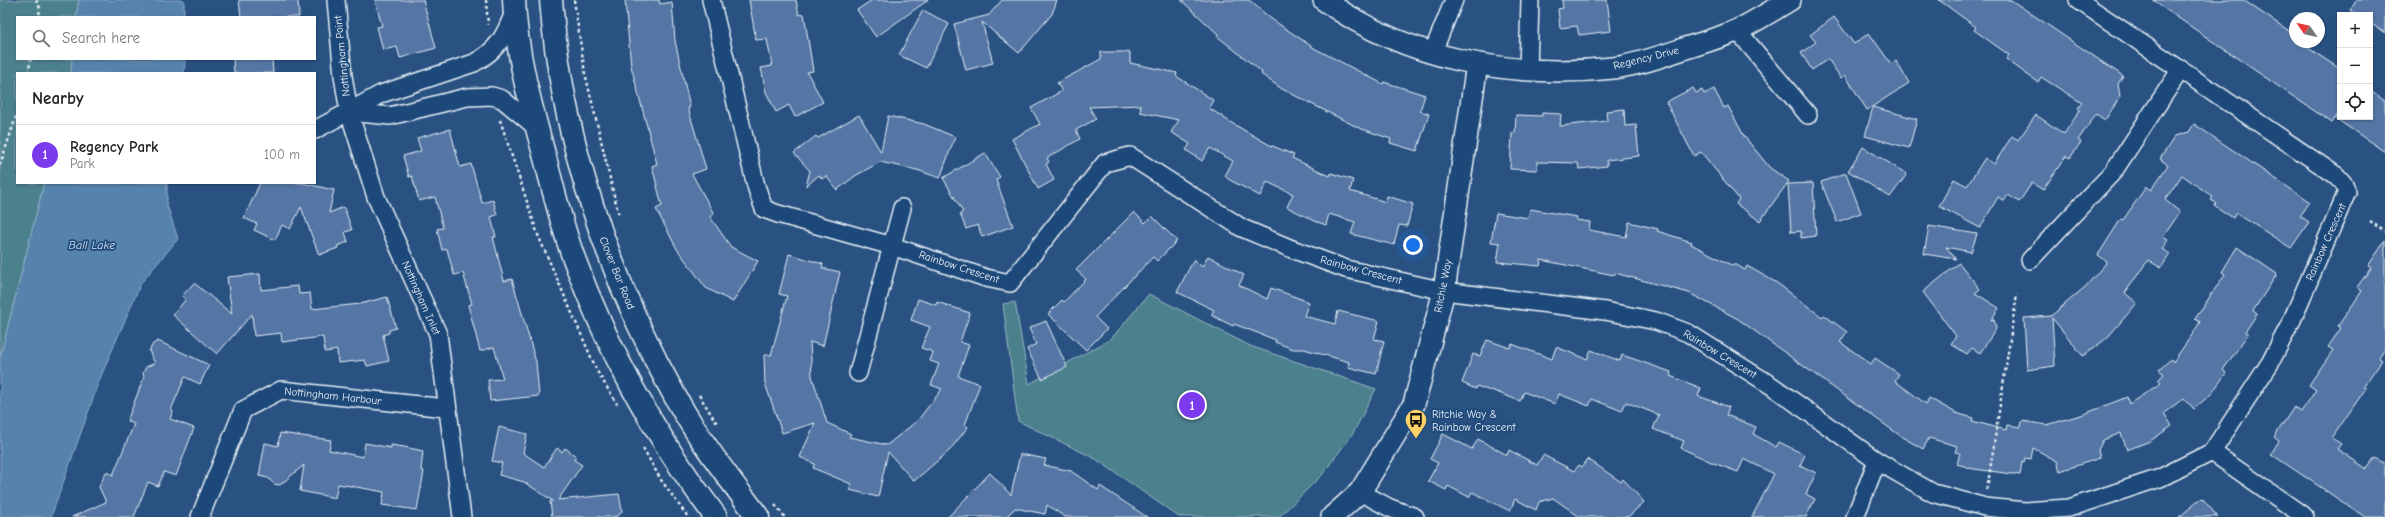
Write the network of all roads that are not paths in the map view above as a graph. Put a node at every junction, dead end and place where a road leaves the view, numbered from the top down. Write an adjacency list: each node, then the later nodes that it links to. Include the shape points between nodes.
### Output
1 (336, 0): 15 (street, Nottingham Point)
2 (551, 0): 31 (main road, Clover Bar Road, via 553,27 583,177 617,276 676,398 709,450)
3 (711, 0): 20 (street, Rainbow Crescent, via 756,186 764,209)
4 (1324, 0): 11 (street, Regency Drive, via 1396,40)
5 (1454, 0): 11 (street)
6 (1530, 0): 14 (street)
7 (1790, 0): 10 (street, Regency Drive)
8 (2078, 0): 13 (street, Rainbow Crescent)
9 (514, 6): 15 (street, via 504,38 483,58 381,94); 17 (main road, via 523,79)
10 (1738, 30): 14 (street, Regency Drive, via 1674,52 1614,68); 16 (street)
11 (1432, 54): 12 (street, Regency Drive)
12 (1477, 64): 14 (street, Regency Drive); 22 (street, Ritchie Way)
13 (2181, 70): 21 (street, via 2113,172); 25 (street, Rainbow Crescent, via 2337,176 2348,192 2292,320 2270,363)
14 (1528, 71)
15 (349, 112): 17 (street, via 390,116 467,97 492,96 502,99); 18 (street); 24 (street, Nottingham Inlet, via 376,198 438,334)
16 (1808, 115)
17 (537, 128): 30 (main road, via 572,255 598,317 634,391 692,485)
18 (316, 129)
19 (902, 208): 20 (street)
20 (892, 246): 22 (street, Rainbow Crescent, via 986,278 1010,283 1106,163 1130,156 1242,228 1346,269); 23 (street)
21 (2030, 260)
22 (1444, 291): 26 (street, Rainbow Crescent, via 1605,311 1656,321 1688,333 1772,386); 27 (street, Ritchie Way, via 1414,404)
23 (858, 373)
24 (446, 408): 28 (street, Nottingham Harbour, via 281,390 243,410); 29 (street, Nottingham Inlet)
25 (2212, 452): 26 (street, Rainbow Crescent, via 2160,478 2068,508 2025,511 1985,507 1933,493); 35 (street)
26 (1877, 461): 34 (street)
27 (1360, 492): 32 (street, Ritchie Way); 33 (street, via 1390,508)
28 (200, 517)
29 (462, 517)
30 (716, 517)
31 (758, 517)
32 (1332, 517)
33 (1415, 517)
34 (1855, 517)
35 (2305, 517)

